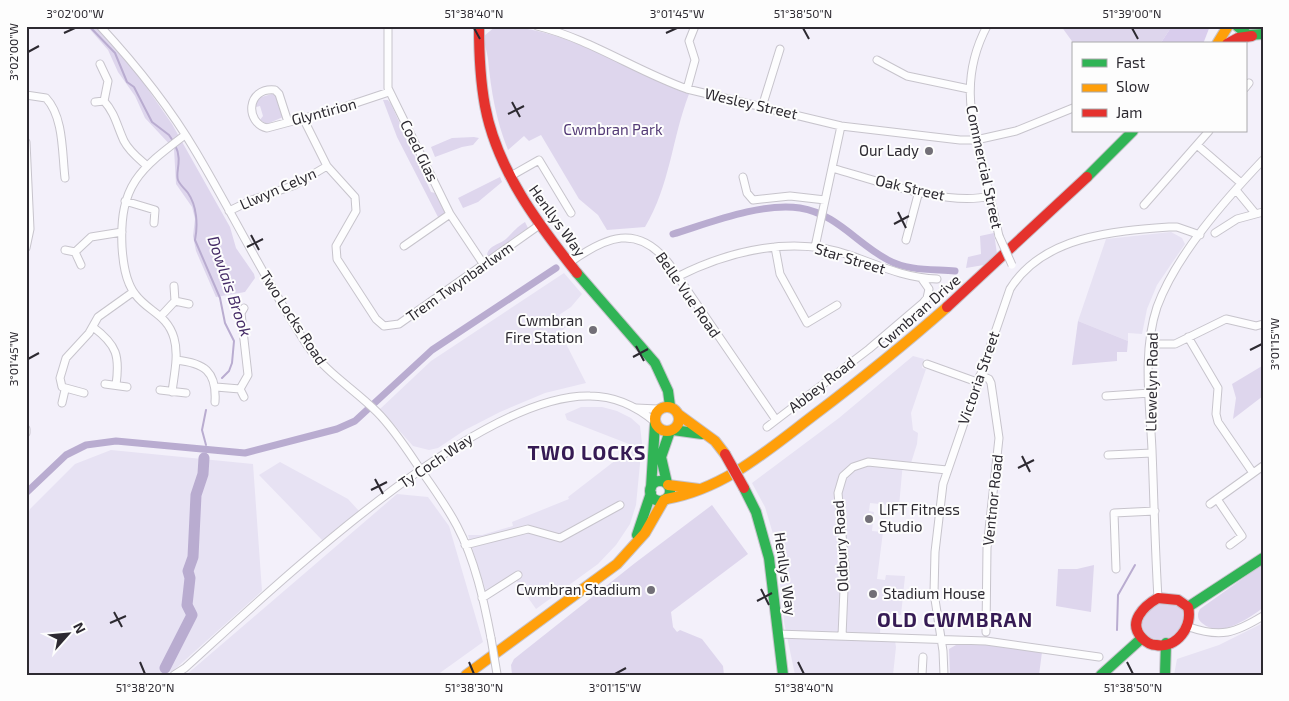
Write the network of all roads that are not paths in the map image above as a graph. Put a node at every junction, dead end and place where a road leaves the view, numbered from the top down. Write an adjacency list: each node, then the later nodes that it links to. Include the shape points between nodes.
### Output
1 (388, 26): 19 (street, Coed Glas)
2 (479, 26): 38 (street, Henllys Way, via 479,63 486,112)
3 (536, 26): 10 (street, Wesley Street)
4 (563, 26): 10 (street)
5 (695, 26): 17 (street, via 689,41 695,60)
6 (987, 26): 18 (street, Commercial Street)
7 (1228, 26): 12 (street)
8 (1237, 26): 11 (street, via 1245,34)
9 (103, 27): 30 (street, Two Locks Road, via 143,74)
10 (557, 33): 17 (street, Wesley Street)
11 (1259, 37): 13 (street, via 1238,38)
12 (1218, 42)
13 (1231, 42)
14 (780, 48): 23 (street)
15 (877, 60): 18 (street, via 907,76)
16 (100, 64): 21 (street, via 108,81)
17 (687, 89): 23 (street, Wesley Street)
18 (970, 89): 31 (street, Commercial Street, via 970,112)
19 (390, 92): 25 (street, Glyntirion); 51 (street, Coed Glas)
20 (26, 95): 40 (street, via 41,96 50,102 59,126 67,167)
21 (104, 100): 22 (street); 35 (street, via 112,109 124,142)
22 (94, 102)
23 (762, 107): 27 (street, Wesley Street)
24 (1072, 108): 31 (street, Wesley Street, via 1024,128)
25 (303, 118): 26 (street, Glyntirion); 36 (street, Trem Twynbarlwm)
26 (288, 122): 26 (street, Glyntirion, via 267,128 258,125 251,102 257,94 271,90 279,94)
27 (841, 126): 31 (street, Wesley Street); 37 (street)
28 (1132, 132): 116 (street, Cwmbran Drive, via 1021,242 867,377 746,464)
29 (1208, 132): 33 (street)
30 (185, 135): 35 (street); 48 (street, Two Locks Road)
31 (976, 140): 44 (street, Commercial Street)
32 (26, 142): 61 (street, via 30,229)
33 (1197, 145): 41 (street); 47 (street)
34 (1263, 160): 41 (street, Llewelyn Road)
35 (146, 165): 46 (street)
36 (327, 166): 48 (street, Llwyn Celyn, via 295,185); 66 (street, Trem Twynbarlwm, via 352,191 357,204 338,240 337,259 376,319 384,326 399,324)
37 (832, 168): 43 (street, Oak Street); 45 (street)
38 (509, 177): 49 (street, via 539,160); 53 (street, Henllys Way)
39 (743, 177): 45 (street, via 746,193 753,200 790,196)
40 (65, 178)
41 (1241, 183): 42 (street, Llewelyn Road)
42 (1236, 190): 50 (street); 56 (street, Llewelyn Road)
43 (919, 191): 44 (street, Oak Street, via 965,200); 57 (street)
44 (990, 196): 67 (street, Commercial Street, bridge, via 999,236 1012,265)
45 (825, 200): 60 (street)
46 (126, 201): 52 (street, via 159,211); 54 (street)
47 (1144, 205)
48 (230, 211): 113 (street, Two Locks Road, via 311,351 327,371 375,410)
49 (571, 213)
50 (1259, 213): 55 (street, via 1231,222)
51 (450, 214): 58 (street); 66 (street, Coed Glas)
52 (154, 223)
53 (538, 226): 64 (street, Henllys Way); 66 (street, Trem Twynbarlwm)
54 (122, 232): 63 (street, via 90,237); 72 (street, via 125,269)
55 (1215, 234)
56 (1200, 235): 67 (street, Victoria Street, via 1169,226 1088,238 1051,251); 81 (street, Llewelyn Road, via 1162,295)
57 (906, 240)
58 (404, 246)
59 (775, 247): 60 (street, Star Street); 68 (street, Star Street, via 712,261); 75 (street, via 780,274 807,323)
60 (815, 247): 69 (street, Star Street)
61 (26, 248)
62 (65, 250): 63 (street)
63 (75, 252): 65 (street)
64 (568, 263): 68 (street, Belle Vue Road, via 601,242 633,238 659,252); 100 (street, Henllys Way, via 662,373)
65 (81, 265)
66 (484, 266)
67 (1020, 274): 84 (street, Victoria Street, via 1006,297)
68 (677, 277): 104 (street, Belle Vue Road)
69 (922, 278): 70 (street, Star Street); 104 (street, Abbey Road, via 929,289 923,303)
70 (936, 279)
71 (174, 286): 73 (street)
72 (133, 292): 77 (street, via 143,304); 79 (street, via 98,317)
73 (175, 301): 74 (street); 77 (street)
74 (189, 304)
75 (837, 305)
76 (244, 308): 89 (street, via 240,313 248,375)
77 (162, 316): 82 (street, via 175,340)
78 (1263, 324): 80 (street, via 1256,326 1226,319)
79 (93, 326): 86 (street, via 115,350); 90 (street, via 64,363 60,378)
80 (1188, 337): 81 (street, via 1172,344); 114 (street, via 1218,388 1218,422)
81 (1150, 344): 95 (street, Llewelyn Road)
82 (176, 360): 88 (street, via 202,366); 92 (street)
83 (927, 364): 84 (street)
84 (978, 378): 112 (street, Victoria Street); 134 (street, Ventnor Road, via 988,378 991,382 999,434 987,548)
85 (105, 384): 86 (street)
86 (116, 385): 87 (street)
87 (127, 387)
88 (216, 387): 89 (street); 98 (street)
89 (240, 388): 97 (street)
90 (65, 390): 93 (street); 99 (street)
91 (160, 390): 92 (street)
92 (172, 392): 94 (street)
93 (84, 393)
94 (186, 393)
95 (1150, 393): 96 (street); 109 (street, Llewelyn Road)
96 (1106, 396)
97 (244, 397)
98 (215, 402)
99 (62, 404)
100 (670, 406): 102 (street); 103 (street)
101 (636, 408): 102 (street, Ty Coch Way); 105 (street, Ty Coch Way); 113 (street, Ty Coch Way, via 615,399 589,396 543,404 482,430)
102 (658, 409): 105 (street, via 654,415)
103 (678, 414): 107 (street, via 678,424); 108 (street, Henllys Way)
104 (776, 420): 106 (street, Abbey Road)
105 (655, 423): 107 (street, via 660,429); 117 (street)
106 (767, 427)
107 (671, 430): 108 (street); 115 (street, via 660,455)
108 (706, 435): 135 (street, Henllys Way, bridge, via 725,454 761,522 768,547)
109 (1152, 453): 110 (street); 122 (street, Llewelyn Road)
110 (1108, 454)
111 (1263, 466): 114 (street)
112 (947, 470): 136 (street, Oldbury Road, via 868,462 853,467 843,476 838,493 844,559); 138 (street, Victoria Street, via 940,500 935,560 935,600)
113 (422, 471): 123 (street, Two Locks Road, via 451,515); 143 (street, Ty Coch Way, via 330,540)
114 (1254, 473): 119 (street)
115 (668, 484): 116 (street); 117 (street, via 658,481); 118 (street, via 670,492)
116 (704, 488): 118 (street, Cwmbran Drive, via 684,497)
117 (651, 491): 118 (street, via 655,499); 125 (street, via 640,530)
118 (665, 499): 125 (street, via 645,533)
119 (1217, 499): 120 (street); 124 (street, via 1242,536)
120 (1210, 504)
121 (620, 505): 123 (street, via 560,538 528,530)
122 (1155, 511): 127 (street, via 1114,513); 130 (street, Llewelyn Road)
123 (465, 545): 129 (street, Two Locks Road)
124 (1230, 545)
125 (631, 548): 144 (street, via 617,564 556,611)
126 (1263, 558): 131 (street)
127 (1116, 569)
128 (518, 575): 129 (street)
129 (482, 598): 142 (street, Two Locks Road, bridge)
130 (1158, 598): 131 (street, via 1172,598); 137 (street, via 1137,614 1137,629)
131 (1188, 607): 133 (street)
132 (1263, 616): 133 (street, via 1224,634)
133 (1189, 627): 139 (street, via 1177,639)
134 (986, 632)
135 (777, 634): 136 (street); 145 (street, Henllys Way)
136 (842, 636): 138 (street)
137 (1142, 638): 139 (street, via 1152,644); 148 (street)
138 (942, 639): 141 (street, via 986,641); 147 (street, Victoria Street)
139 (1166, 644): 149 (street)
140 (923, 657): 146 (street)
141 (1099, 657)
142 (498, 674)
143 (174, 675)
144 (466, 675)
145 (783, 675)
146 (922, 675)
147 (944, 675)
148 (1101, 675)
149 (1165, 675)

